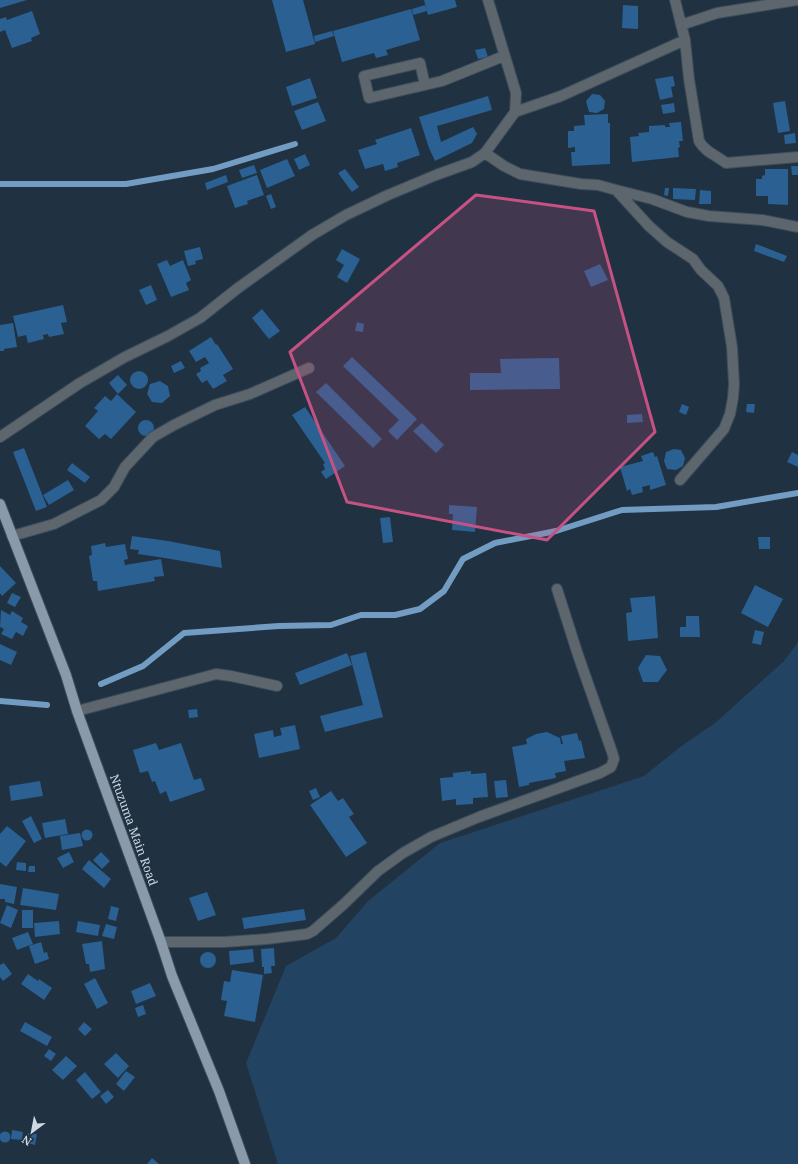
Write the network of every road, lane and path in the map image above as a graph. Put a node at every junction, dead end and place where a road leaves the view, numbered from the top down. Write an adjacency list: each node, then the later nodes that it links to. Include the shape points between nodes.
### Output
1 (488, 0): 6 (street)
2 (675, 0): 4 (street)
3 (798, 0): 4 (street, via 716,13)
4 (681, 25): 5 (street)
5 (685, 40): 8 (street, via 561,96); 10 (street, via 699,140 704,149 726,163)
6 (504, 56): 7 (street, via 456,77); 8 (street, via 516,93)
7 (425, 85): 7 (street, via 369,98 364,76 420,63)
8 (515, 112): 9 (street)
9 (485, 153): 11 (street, via 520,174); 14 (street, via 472,162 346,215 312,235 200,318 80,383)
10 (798, 157)
11 (616, 190): 12 (street, via 652,199 687,212 762,220); 15 (street, via 667,242 692,259 718,286 724,298 732,347 734,384 730,414 724,429)
12 (798, 227)
13 (309, 368): 17 (street, via 250,394 215,405 174,425 148,442 125,467 114,487 101,500 54,524)
14 (0, 438)
15 (680, 480)
16 (0, 504): 17 (main road, Ntuzuma Main Road)
17 (12, 536): 20 (main road, Ntuzuma Main Road, via 66,675)
18 (557, 589): 21 (street, via 614,758 611,767 479,817 424,841 378,871 344,904 307,934 224,942)
19 (277, 686): 20 (street, via 216,674)
20 (77, 711): 21 (main road, Ntuzuma Main Road)
21 (161, 942): 22 (main road, Ntuzuma Main Road, via 172,976 220,1091)
22 (245, 1164)

